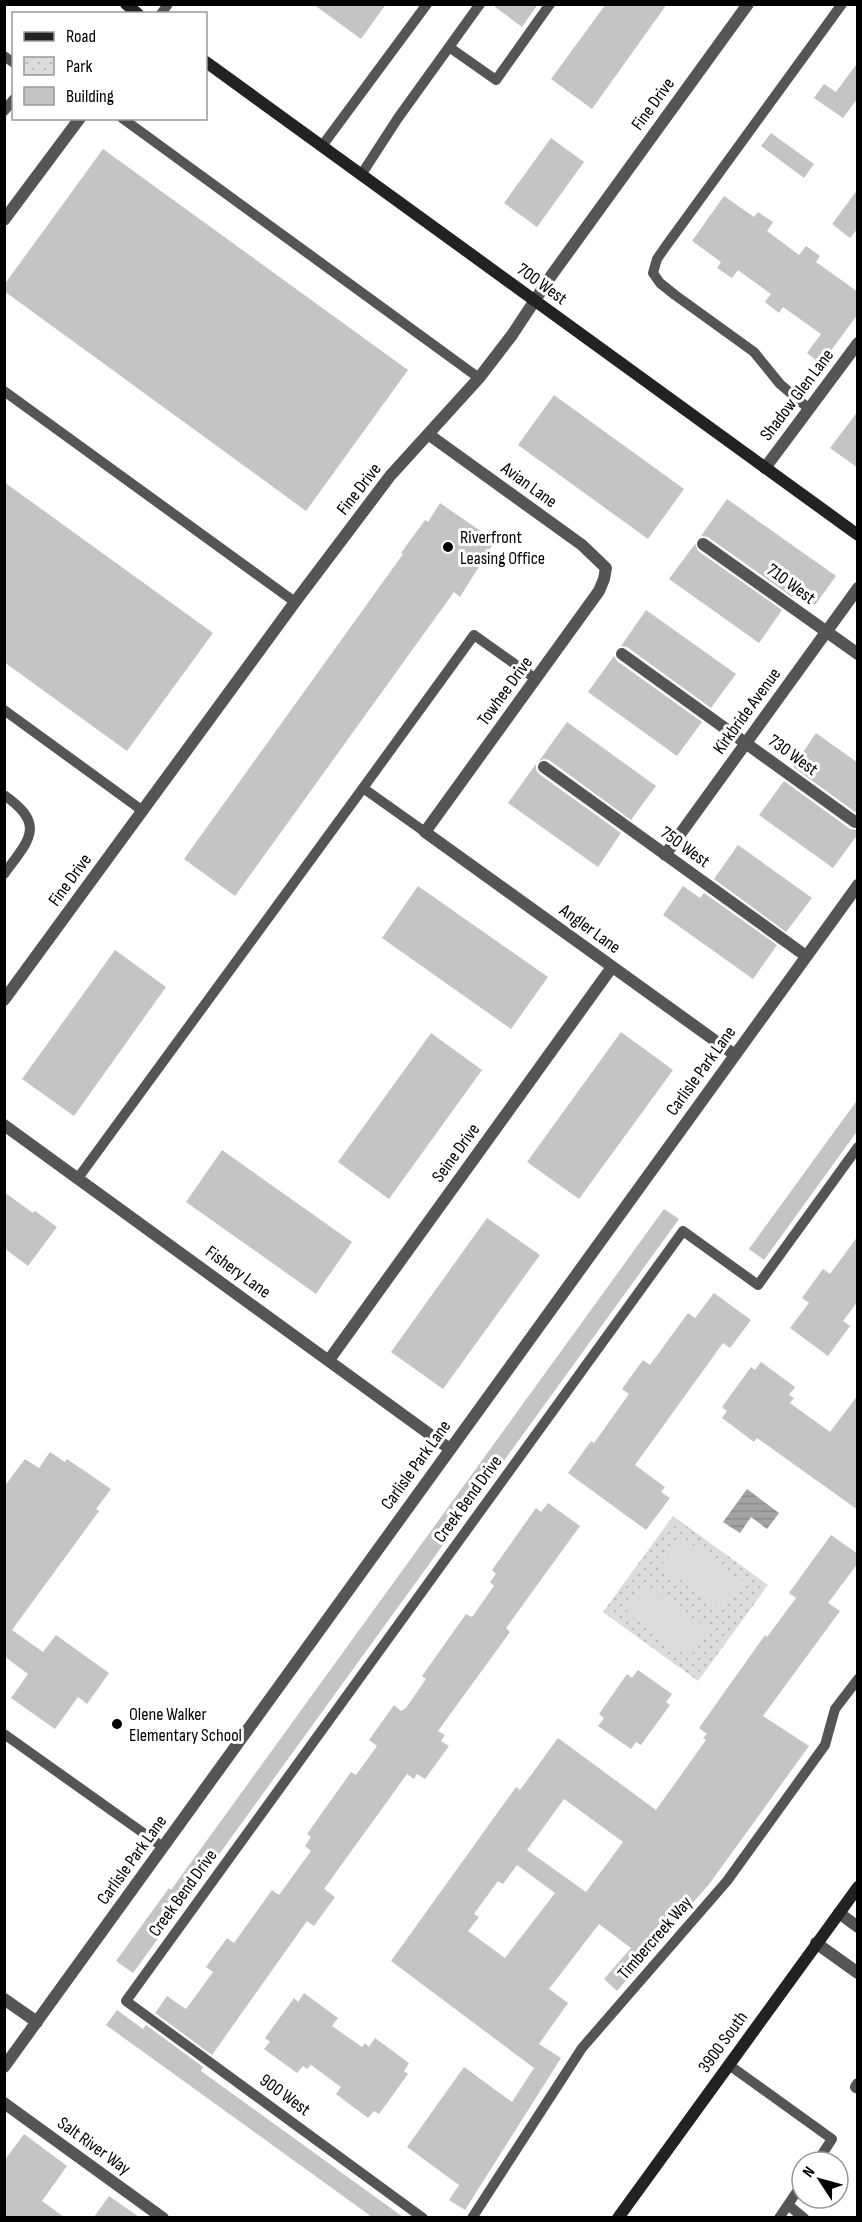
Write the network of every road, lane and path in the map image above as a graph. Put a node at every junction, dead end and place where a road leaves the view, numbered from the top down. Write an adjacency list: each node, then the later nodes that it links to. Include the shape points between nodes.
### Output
1 (427, 4): 10 (lane)
2 (480, 4): 6 (lane)
3 (550, 4): 6 (lane, via 496,80)
4 (748, 4): 13 (street, Fine Drive)
5 (842, 4): 17 (lane, via 666,246 653,273 675,295 754,352 780,384)
6 (449, 47): 11 (lane)
7 (207, 63): 10 (street, 700 West)
8 (79, 120): 12 (street)
9 (125, 120): 15 (lane)
10 (322, 147): 11 (street, 700 West)
11 (361, 175): 13 (street, 700 West)
12 (4, 220)
13 (534, 301): 15 (street, Fine Drive); 19 (street, 700 West)
14 (858, 343): 17 (street, Shadow Glen Lane)
15 (479, 378): 18 (street, Fine Drive)
16 (4, 391): 24 (lane)
17 (808, 408): 19 (street, Shadow Glen Lane)
18 (428, 434): 22 (street, Avian Lane, via 582,545); 24 (street, Fine Drive, via 390,476)
19 (765, 468): 20 (street, 700 West)
20 (858, 535)
21 (703, 544): 25 (street, 710 West)
22 (606, 568): 28 (street, Towhee Drive, via 599,591)
23 (858, 588): 25 (street, Kirkbride Avenue)
24 (295, 602): 34 (street, Fine Drive)
25 (826, 632): 27 (street, 710 West); 30 (street, Kirkbride Avenue)
26 (622, 654): 30 (street, 730 West)
27 (858, 654)
28 (536, 679): 32 (lane, via 474,635); 36 (street, Towhee Drive)
29 (4, 710): 34 (lane)
30 (746, 743): 35 (street, 730 West); 37 (street, Kirkbride Avenue)
31 (544, 767): 37 (street, 750 West)
32 (363, 788): 36 (lane); 46 (lane)
33 (4, 795): 38 (lane, via 20,806 31,830 29,839)
34 (143, 811): 42 (street, Fine Drive)
35 (855, 822)
36 (425, 832): 41 (street, Angler Lane)
37 (665, 855): 40 (street, 750 West)
38 (4, 874)
39 (858, 885): 40 (street, Carlisle Park Lane)
40 (806, 956): 43 (street, Carlisle Park Lane)
41 (612, 967): 43 (street, Angler Lane); 47 (street, Seine Drive)
42 (4, 1000)
43 (735, 1055): 48 (street, Carlisle Park Lane)
44 (4, 1125): 46 (street, Fishery Lane)
45 (858, 1147): 58 (lane, Creek Bend Drive, via 758,1285 683,1231)
46 (78, 1179): 47 (street, Fishery Lane)
47 (329, 1360): 48 (street, Fishery Lane)
48 (450, 1449): 51 (street, Carlisle Park Lane)
49 (857, 1680): 68 (lane, Timbercreek Way, via 836,1709 825,1745 727,1881 582,2048)
50 (4, 1734): 51 (lane)
51 (163, 1847): 59 (street, Carlisle Park Lane)
52 (858, 1887): 53 (street, 3900 South)
53 (839, 1913): 54 (street); 55 (street, 3900 South)
54 (858, 1926)
55 (816, 1944): 56 (street); 60 (street, 3900 South)
56 (858, 1973)
57 (4, 1999): 59 (street)
58 (126, 2001): 67 (lane, 900 West)
59 (37, 2022): 61 (street, Carlisle Park Lane)
60 (729, 2064): 63 (lane, via 832,2139); 69 (street, 3900 South)
61 (4, 2067)
62 (4, 2103): 66 (street, Salt River Way)
63 (825, 2150)
64 (790, 2202): 65 (lane)
65 (788, 2205): 70 (lane); 71 (lane)
66 (163, 2217)
67 (423, 2217)
68 (472, 2217)
69 (618, 2217)
70 (779, 2217)
71 (804, 2217)

